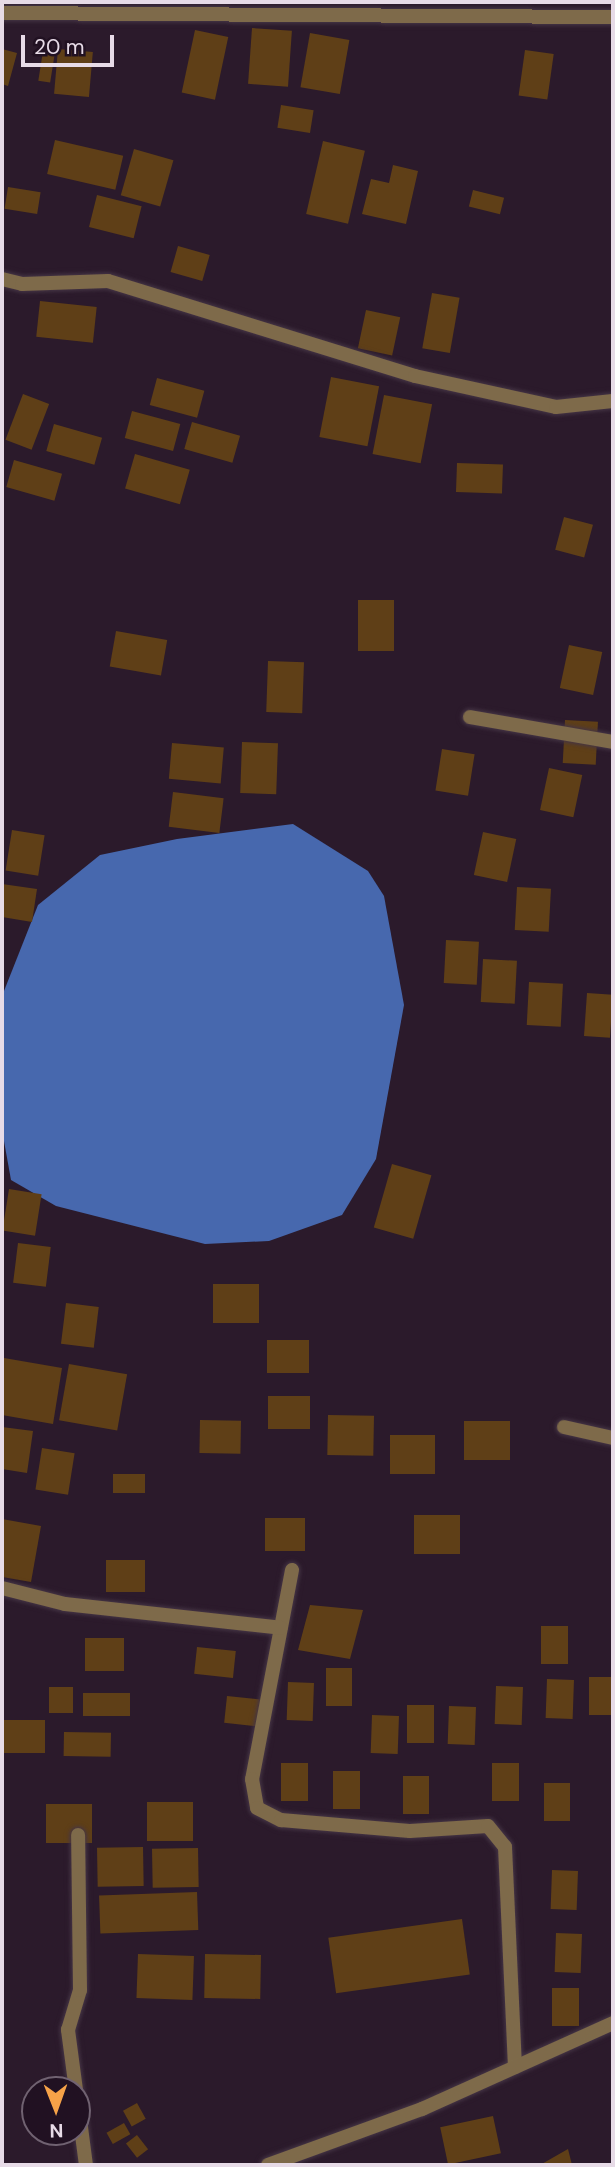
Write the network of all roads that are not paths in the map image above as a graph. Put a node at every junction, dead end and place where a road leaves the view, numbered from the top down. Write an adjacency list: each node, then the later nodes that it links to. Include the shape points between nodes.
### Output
1 (2, 13): 2 (street)
2 (613, 17)
3 (2, 279): 4 (street, via 22,284 108,281 415,376 556,407)
4 (613, 401)
5 (470, 717): 6 (street)
6 (613, 742)
7 (564, 1427): 8 (street)
8 (613, 1438)
9 (292, 1570): 11 (street)
10 (2, 1588): 11 (street, via 65,1604)
11 (281, 1628): 14 (street, via 252,1779 257,1808 281,1820 410,1831 488,1826 505,1847)
12 (78, 1835): 15 (street, via 80,1990 68,2030)
13 (613, 2023): 14 (street)
14 (515, 2067): 18 (street, via 422,2109)
15 (74, 2076)
16 (83, 2146): 17 (street)
17 (86, 2165)
18 (268, 2165)

